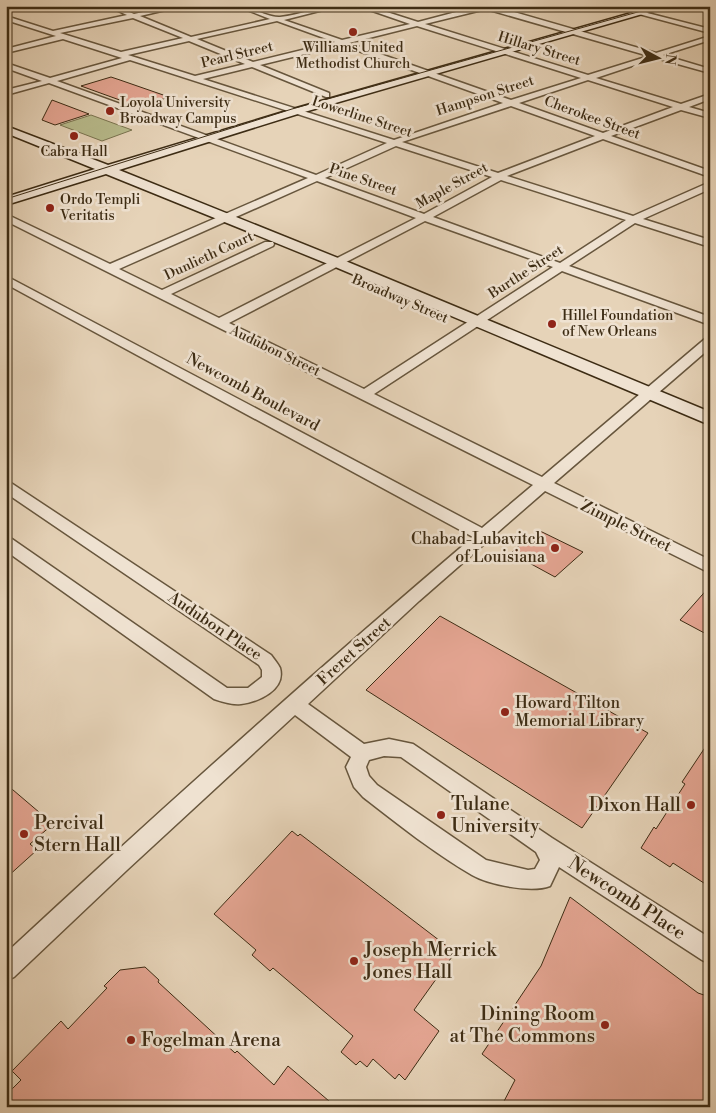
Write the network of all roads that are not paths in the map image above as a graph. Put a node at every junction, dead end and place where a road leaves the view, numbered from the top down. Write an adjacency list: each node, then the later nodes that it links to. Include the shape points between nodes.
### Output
1 (27, 6): 10 (street)
2 (110, 6): 12 (street)
3 (180, 6): 12 (street)
4 (240, 6): 14 (street, Cherokee Street)
5 (336, 6): 14 (street)
6 (361, 6): 15 (street, Hillary Street)
7 (612, 6): 11 (street)
8 (666, 6): 11 (main road)
9 (486, 7): 15 (street, Pearl Street); 16 (street)
10 (6, 10)
11 (639, 10): 16 (main road); 17 (street)
12 (134, 16): 18 (street); 20 (street)
13 (6, 18): 18 (street, Lowerline Street)
14 (277, 19): 20 (street); 22 (street, Cherokee Street)
15 (417, 24): 22 (street, Pearl Street); 23 (street, Hillary Street)
16 (569, 31): 23 (main road); 25 (main road); 27 (street)
17 (710, 31)
18 (52, 33): 19 (street, Lowerline Street)
19 (62, 37): 24 (street); 26 (street, Lowerline Street)
20 (189, 38): 26 (street); 29 (street)
21 (710, 38): 27 (street, Hampson Street)
22 (343, 42): 29 (street, Pearl Street); 30 (street, Cherokee Street)
23 (494, 48): 25 (street, Hillary Street); 30 (main road)
24 (6, 51)
25 (506, 52): 32 (main road); 33 (street, Hillary Street)
26 (124, 56): 34 (street, Lowerline Street); 35 (street)
27 (655, 56): 31 (street); 33 (street, Hampson Street)
28 (6, 65): 35 (street, Pine Street)
29 (252, 65): 34 (street, Pearl Street); 37 (street)
30 (418, 69): 32 (street, Cherokee Street); 37 (main road)
31 (710, 71)
32 (429, 73): 39 (street, Cherokee Street); 42 (main road)
33 (588, 77): 39 (street, Hampson Street); 41 (street, Hillary Street)
34 (194, 79): 40 (street, Lowerline Street)
35 (50, 81): 36 (street); 45 (street, Pine Street)
36 (6, 93)
37 (326, 94): 40 (main road)
38 (710, 96): 41 (street, Maple Street)
39 (510, 102): 46 (street, Cherokee Street); 48 (street, Hampson Street)
40 (284, 106): 42 (street, Lowerline Street); 45 (main road)
41 (681, 107): 43 (street, Hillary Street); 46 (street, Maple Street)
42 (297, 111): 47 (main road); 48 (street, Lowerline Street)
43 (710, 116)
44 (6, 129): 49 (main road, Broadway Street)
45 (193, 134): 47 (street, Pine Street); 49 (main road)
46 (604, 135): 50 (street, Cherokee Street); 51 (street, Maple Street)
47 (207, 139): 49 (main road); 52 (street, Pine Street)
48 (395, 142): 51 (street, Lowerline Street); 52 (street, Hampson Street)
49 (100, 169): 54 (main road); 55 (main road); 58 (main road, Broadway Street)
50 (710, 174)
51 (499, 176): 57 (street, Maple Street); 59 (street, Lowerline Street)
52 (317, 178): 57 (street, Pine Street); 58 (street, Hampson Street)
53 (710, 185): 59 (street, Burthe Street)
54 (6, 192)
55 (6, 202)
56 (6, 217): 64 (street, Audubon Street)
57 (426, 217): 62 (street, Maple Street); 63 (street, Pine Street)
58 (222, 220): 60 (main road, Broadway Street); 62 (main road, Broadway Street); 64 (street, Hampson Street)
59 (633, 220): 61 (street, Lowerline Street); 63 (street, Burthe Street)
60 (269, 244): 62 (main road, Broadway Street); 66 (street, Dunlieth Court)
61 (710, 244)
62 (332, 266): 68 (street, Maple Street); 69 (main road, Broadway Street)
63 (562, 267): 67 (street, Pine Street); 69 (street, Burthe Street)
64 (111, 268): 66 (street, Audubon Street)
65 (6, 279): 77 (street, Newcomb Boulevard)
66 (162, 294): 68 (street, Audubon Street)
67 (710, 321)
68 (219, 323): 71 (street, Audubon Street)
69 (473, 325): 71 (street, Burthe Street); 72 (main road, Broadway Street)
70 (710, 341): 72 (street, Freret Street)
71 (364, 395): 75 (street, Audubon Street)
72 (645, 397): 73 (main road, Broadway Street); 74 (main road, Broadway Street); 75 (street, Freret Street)
73 (710, 419)
74 (710, 430)
75 (543, 484): 77 (street, Freret Street); 79 (street, Zimple Street)
76 (6, 486): 78 (street, Audubon Place, via 265,660 270,668 269,680 260,691 249,697 221,694)
77 (484, 536): 80 (street, Freret Street)
78 (6, 543)
79 (710, 567)
80 (295, 705): 81 (street); 84 (street, Freret Street)
81 (362, 754): 82 (street, Newcomb Place, via 376,747 406,750); 82 (street, Newcomb Place, via 356,767 361,781 370,790 481,869 528,880 542,879 551,860)
82 (544, 845): 83 (street, Newcomb Place)
83 (710, 952)
84 (6, 969)

